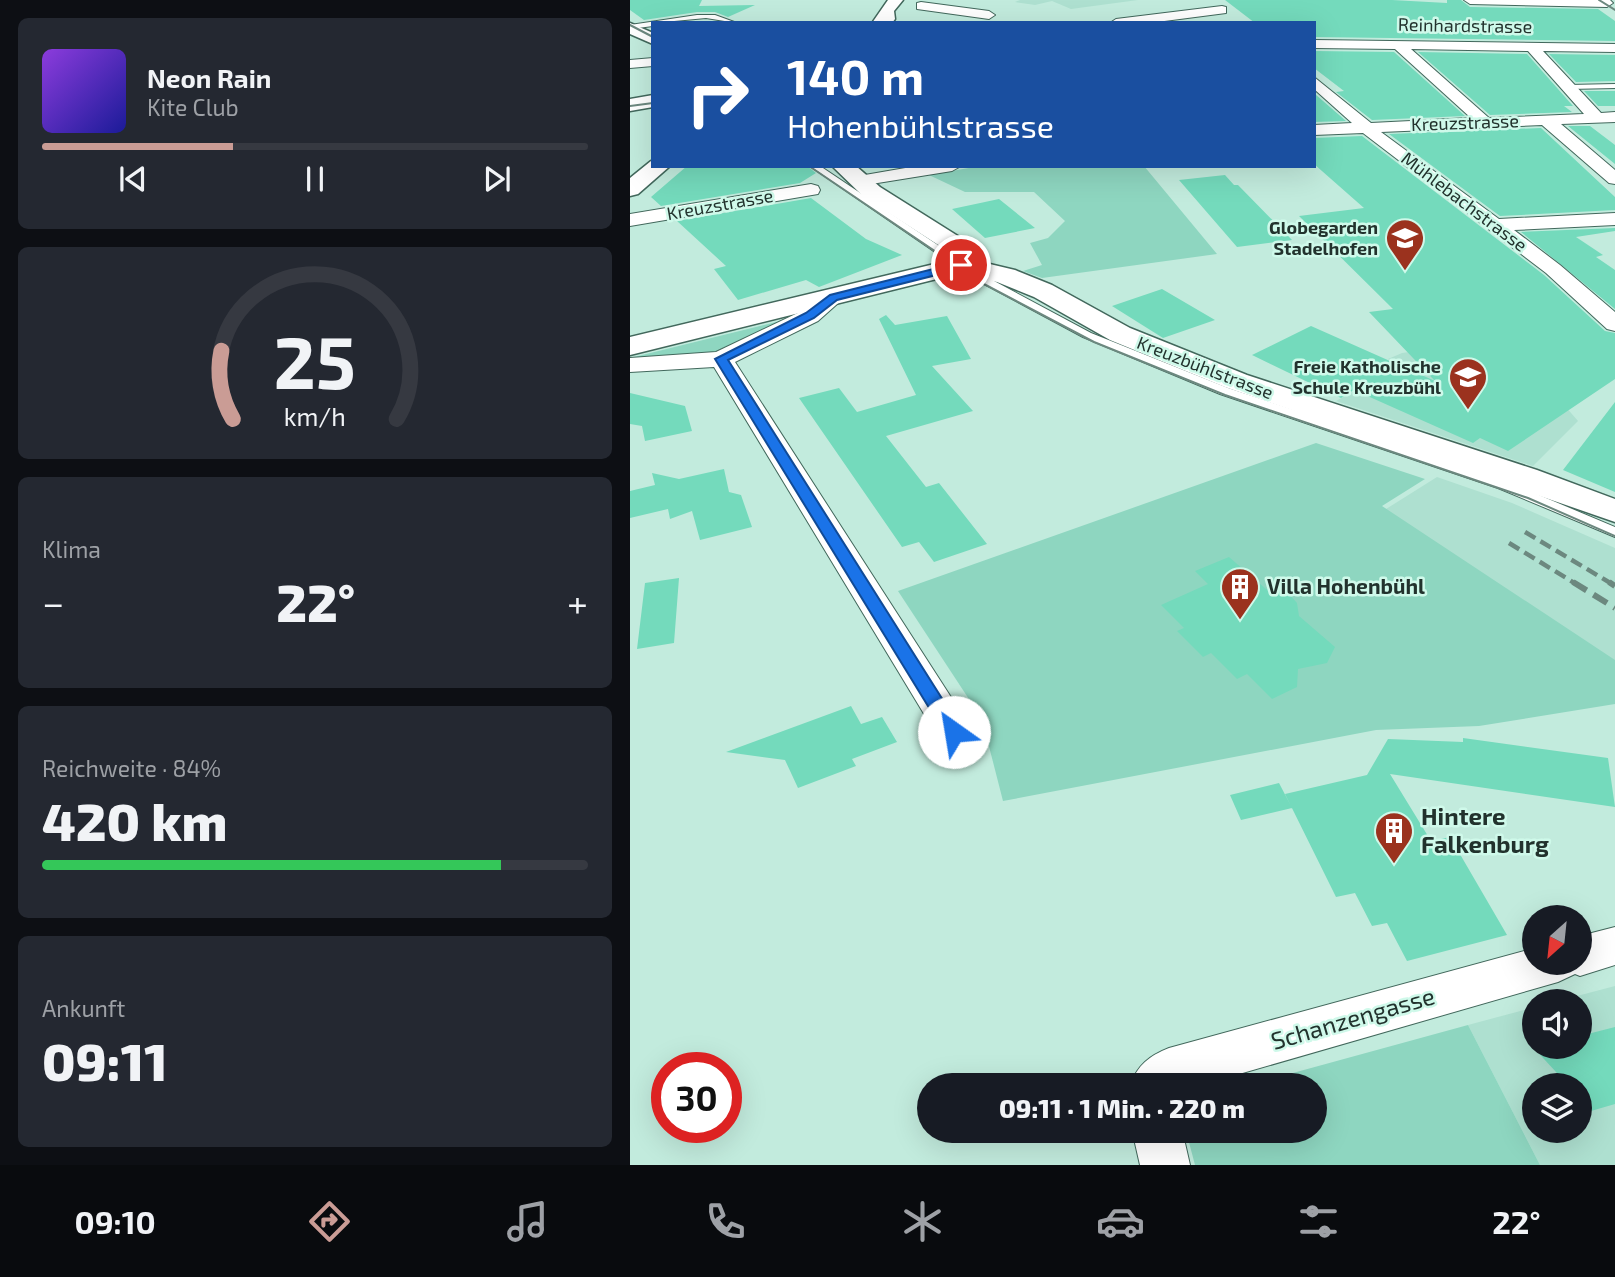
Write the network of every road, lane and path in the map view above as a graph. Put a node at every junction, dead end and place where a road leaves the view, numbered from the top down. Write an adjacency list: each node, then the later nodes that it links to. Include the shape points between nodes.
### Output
1 (936, 0): 6 (street)
2 (1209, 0): 12 (street, via 1226,14)
3 (1470, 0): 4 (street)
4 (1494, 1): 5 (street); 8 (street)
5 (1608, 4)
6 (908, 7): 7 (street); 9 (main road)
7 (989, 15)
8 (1505, 15)
9 (883, 18)
10 (667, 21): 11 (lane, via 702,15)
11 (730, 21)
12 (1139, 21)
13 (651, 24): 15 (lane)
14 (1355, 26): 19 (street)
15 (630, 28): 17 (main road)
16 (1512, 30): 21 (street)
17 (651, 38)
18 (1316, 44): 19 (street, Reinhardstrasse)
19 (1364, 44): 20 (street, Reinhardstrasse)
20 (1398, 44): 21 (street, Reinhardstrasse); 33 (street)
21 (1529, 46): 22 (street, Reinhardstrasse); 27 (street)
22 (1615, 48)
23 (651, 62): 24 (street)
24 (630, 64)
25 (1316, 82): 34 (street, Mühlebachstrasse)
26 (1615, 86): 27 (lane)
27 (1569, 87): 31 (street)
28 (651, 104): 29 (main road)
29 (630, 108)
30 (1615, 117): 31 (street, Kreuzstrasse)
31 (1597, 118): 32 (street, Kreuzstrasse)
32 (1546, 120): 33 (street, Kreuzstrasse); 40 (street)
33 (1486, 122): 34 (street, Kreuzstrasse)
34 (1368, 127): 35 (street, Kreuzstrasse); 45 (street, Mühlebachstrasse)
35 (1316, 130)
36 (657, 168): 41 (main road)
37 (820, 168): 39 (lane)
38 (934, 168): 39 (street)
39 (847, 178): 46 (main road, via 953,243)
40 (1615, 179)
41 (630, 190)
42 (811, 190): 44 (street, Kreuzstrasse)
43 (1615, 219): 45 (street)
44 (630, 220)
45 (1495, 226): 48 (street, Mühlebachstrasse)
46 (961, 265): 47 (main road); 52 (main road, Kreuzbühlstrasse, via 1043,291 1120,334 1236,382); 53 (lane, via 1044,313 1156,365 1495,482)
47 (834, 297): 49 (main road); 50 (street, via 810,316)
48 (1611, 315)
49 (630, 346)
50 (721, 359): 51 (street); 54 (street)
51 (630, 365)
52 (1615, 511)
53 (1615, 532)
54 (954, 732)
55 (1615, 946): 56 (street)
56 (1592, 953)
57 (1522, 972): 58 (street, Schanzengasse)
58 (1167, 1073)
59 (1160, 1143): 60 (street)
60 (1165, 1165)

